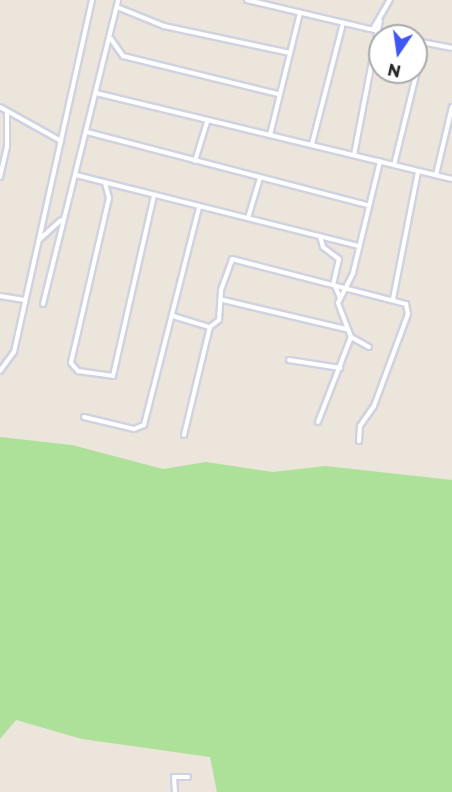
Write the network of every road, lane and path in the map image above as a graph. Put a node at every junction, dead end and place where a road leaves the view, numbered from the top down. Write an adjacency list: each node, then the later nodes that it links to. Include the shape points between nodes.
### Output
1 (92, 0): 28 (street)
2 (118, 0): 5 (street)
3 (247, 0): 8 (street)
4 (390, 0): 9 (street)
5 (116, 7): 6 (street); 7 (street)
6 (120, 12): 7 (street); 17 (street)
7 (115, 13): 14 (street)
8 (300, 13): 10 (street); 17 (street)
9 (380, 20): 11 (street); 12 (street)
10 (343, 23): 13 (street); 29 (street)
11 (377, 24)
12 (380, 24)
13 (368, 28)
14 (111, 37): 20 (street); 21 (street, via 123,56)
15 (428, 44): 16 (street)
16 (452, 48)
17 (290, 52): 21 (street)
18 (368, 84): 30 (street)
19 (414, 84): 33 (street)
20 (96, 93): 25 (street); 26 (street)
21 (278, 94): 27 (street)
22 (452, 107): 37 (street)
23 (0, 108): 24 (street)
24 (7, 112): 28 (street); 38 (street, via 7,147)
25 (207, 121): 27 (street); 31 (street)
26 (87, 132): 31 (street); 34 (street)
27 (270, 135): 29 (street)
28 (62, 141): 50 (street)
29 (312, 144): 30 (street)
30 (354, 155): 32 (street)
31 (195, 161): 39 (street)
32 (380, 161): 33 (street); 46 (street)
33 (394, 165): 35 (street)
34 (78, 167): 36 (street); 41 (street)
35 (418, 172): 37 (street); 57 (street)
36 (76, 175): 41 (street); 49 (street)
37 (436, 175): 40 (street)
38 (0, 177)
39 (260, 178): 46 (street); 48 (street)
40 (452, 178)
41 (85, 180): 42 (street)
42 (105, 183): 43 (street); 44 (street)
43 (119, 186): 44 (street); 45 (street)
44 (110, 192): 45 (street, via 71,363 74,370 110,379)
45 (154, 197): 47 (street)
46 (368, 205): 52 (street)
47 (199, 207): 48 (street); 61 (street)
48 (248, 218): 51 (street)
49 (61, 220): 50 (street); 60 (street)
50 (42, 232): 58 (street)
51 (320, 236): 52 (street); 53 (street, via 324,248 339,259)
52 (359, 246): 54 (street)
53 (334, 285): 54 (street); 56 (street); 59 (street, via 232,260)
54 (345, 286): 56 (street); 57 (street)
55 (0, 296): 58 (street)
56 (340, 298): 62 (street)
57 (393, 299): 72 (street, via 410,310 374,406 360,426)
58 (25, 300): 68 (street, via 14,352)
59 (223, 300): 62 (street); 63 (street, via 219,320)
60 (43, 304)
61 (172, 316): 63 (street); 69 (street, via 143,427)
62 (344, 326): 64 (street)
63 (210, 327): 71 (street)
64 (351, 337): 65 (street); 67 (street)
65 (369, 346)
66 (289, 360): 67 (street)
67 (341, 368): 70 (street)
68 (0, 371)
69 (84, 417)
70 (318, 422)
71 (184, 435)
72 (359, 441)
73 (188, 777): 74 (street, via 174,777)
74 (176, 792)

